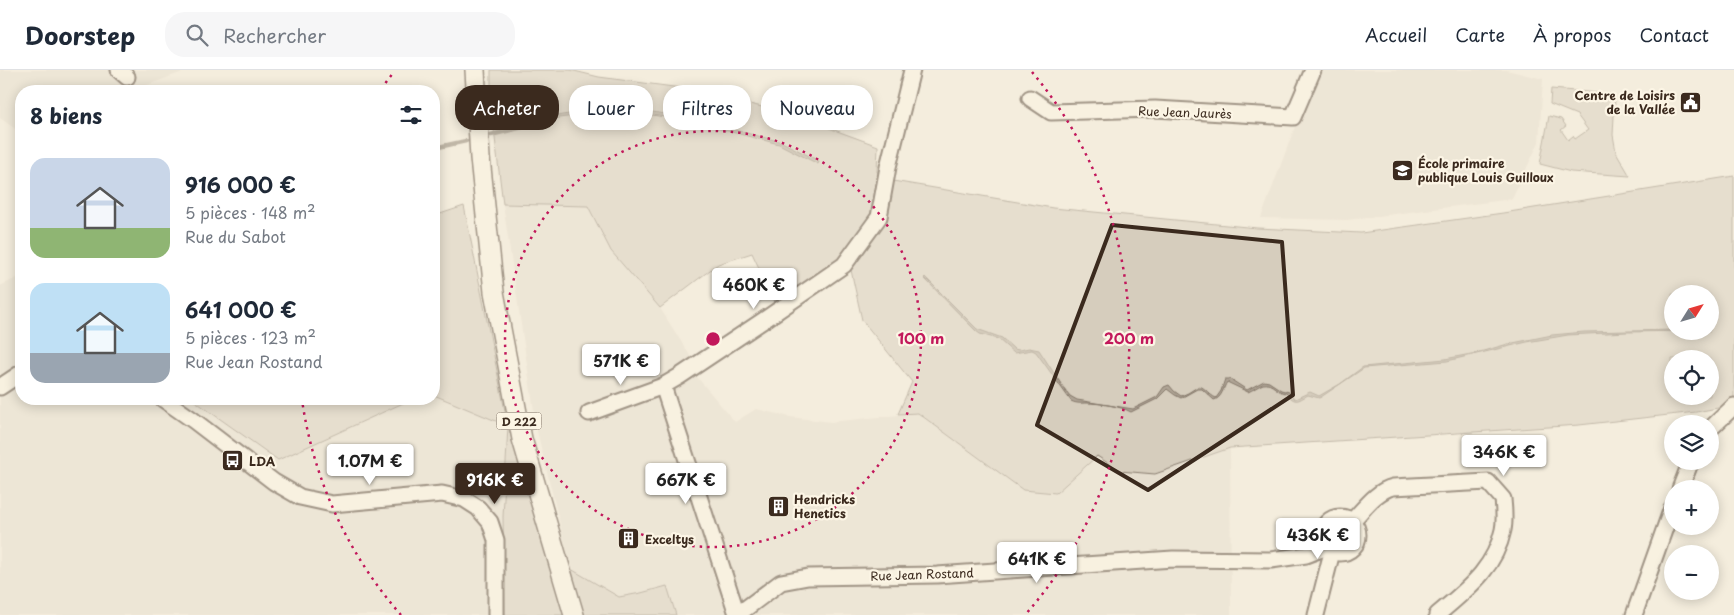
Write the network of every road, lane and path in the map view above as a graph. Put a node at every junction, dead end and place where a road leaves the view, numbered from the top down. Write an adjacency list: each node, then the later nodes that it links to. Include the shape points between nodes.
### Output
1 (475, 70): 16 (main road, D 222, via 480,158 494,292 522,439)
2 (912, 70): 6 (street, via 879,217 844,265)
3 (1314, 70): 4 (street, Rue Jean Jaurès, via 1292,117 1155,109 1051,112)
4 (1030, 98)
5 (15, 377): 7 (street)
6 (664, 386): 10 (street); 17 (street)
7 (0, 387)
8 (173, 405): 15 (street, via 274,482 300,497 332,504 442,494 464,498 490,522 496,540)
9 (1734, 406): 11 (street)
10 (589, 414)
11 (1719, 421)
12 (1352, 521): 14 (street, via 1358,535 1352,549 1342,553); 14 (street, via 1336,516 1327,521 1321,531 1322,541); 19 (street, via 1386,488 1488,482 1503,499 1504,528 1498,546 1493,559 1474,583)
13 (1664, 531): 20 (street)
14 (1328, 549): 17 (street, Rue Jean Rostand, via 1271,560 1173,559 937,575 808,577 781,582); 18 (street)
15 (496, 615)
16 (574, 615)
17 (737, 615)
18 (1316, 615)
19 (1437, 615)
20 (1634, 615)

